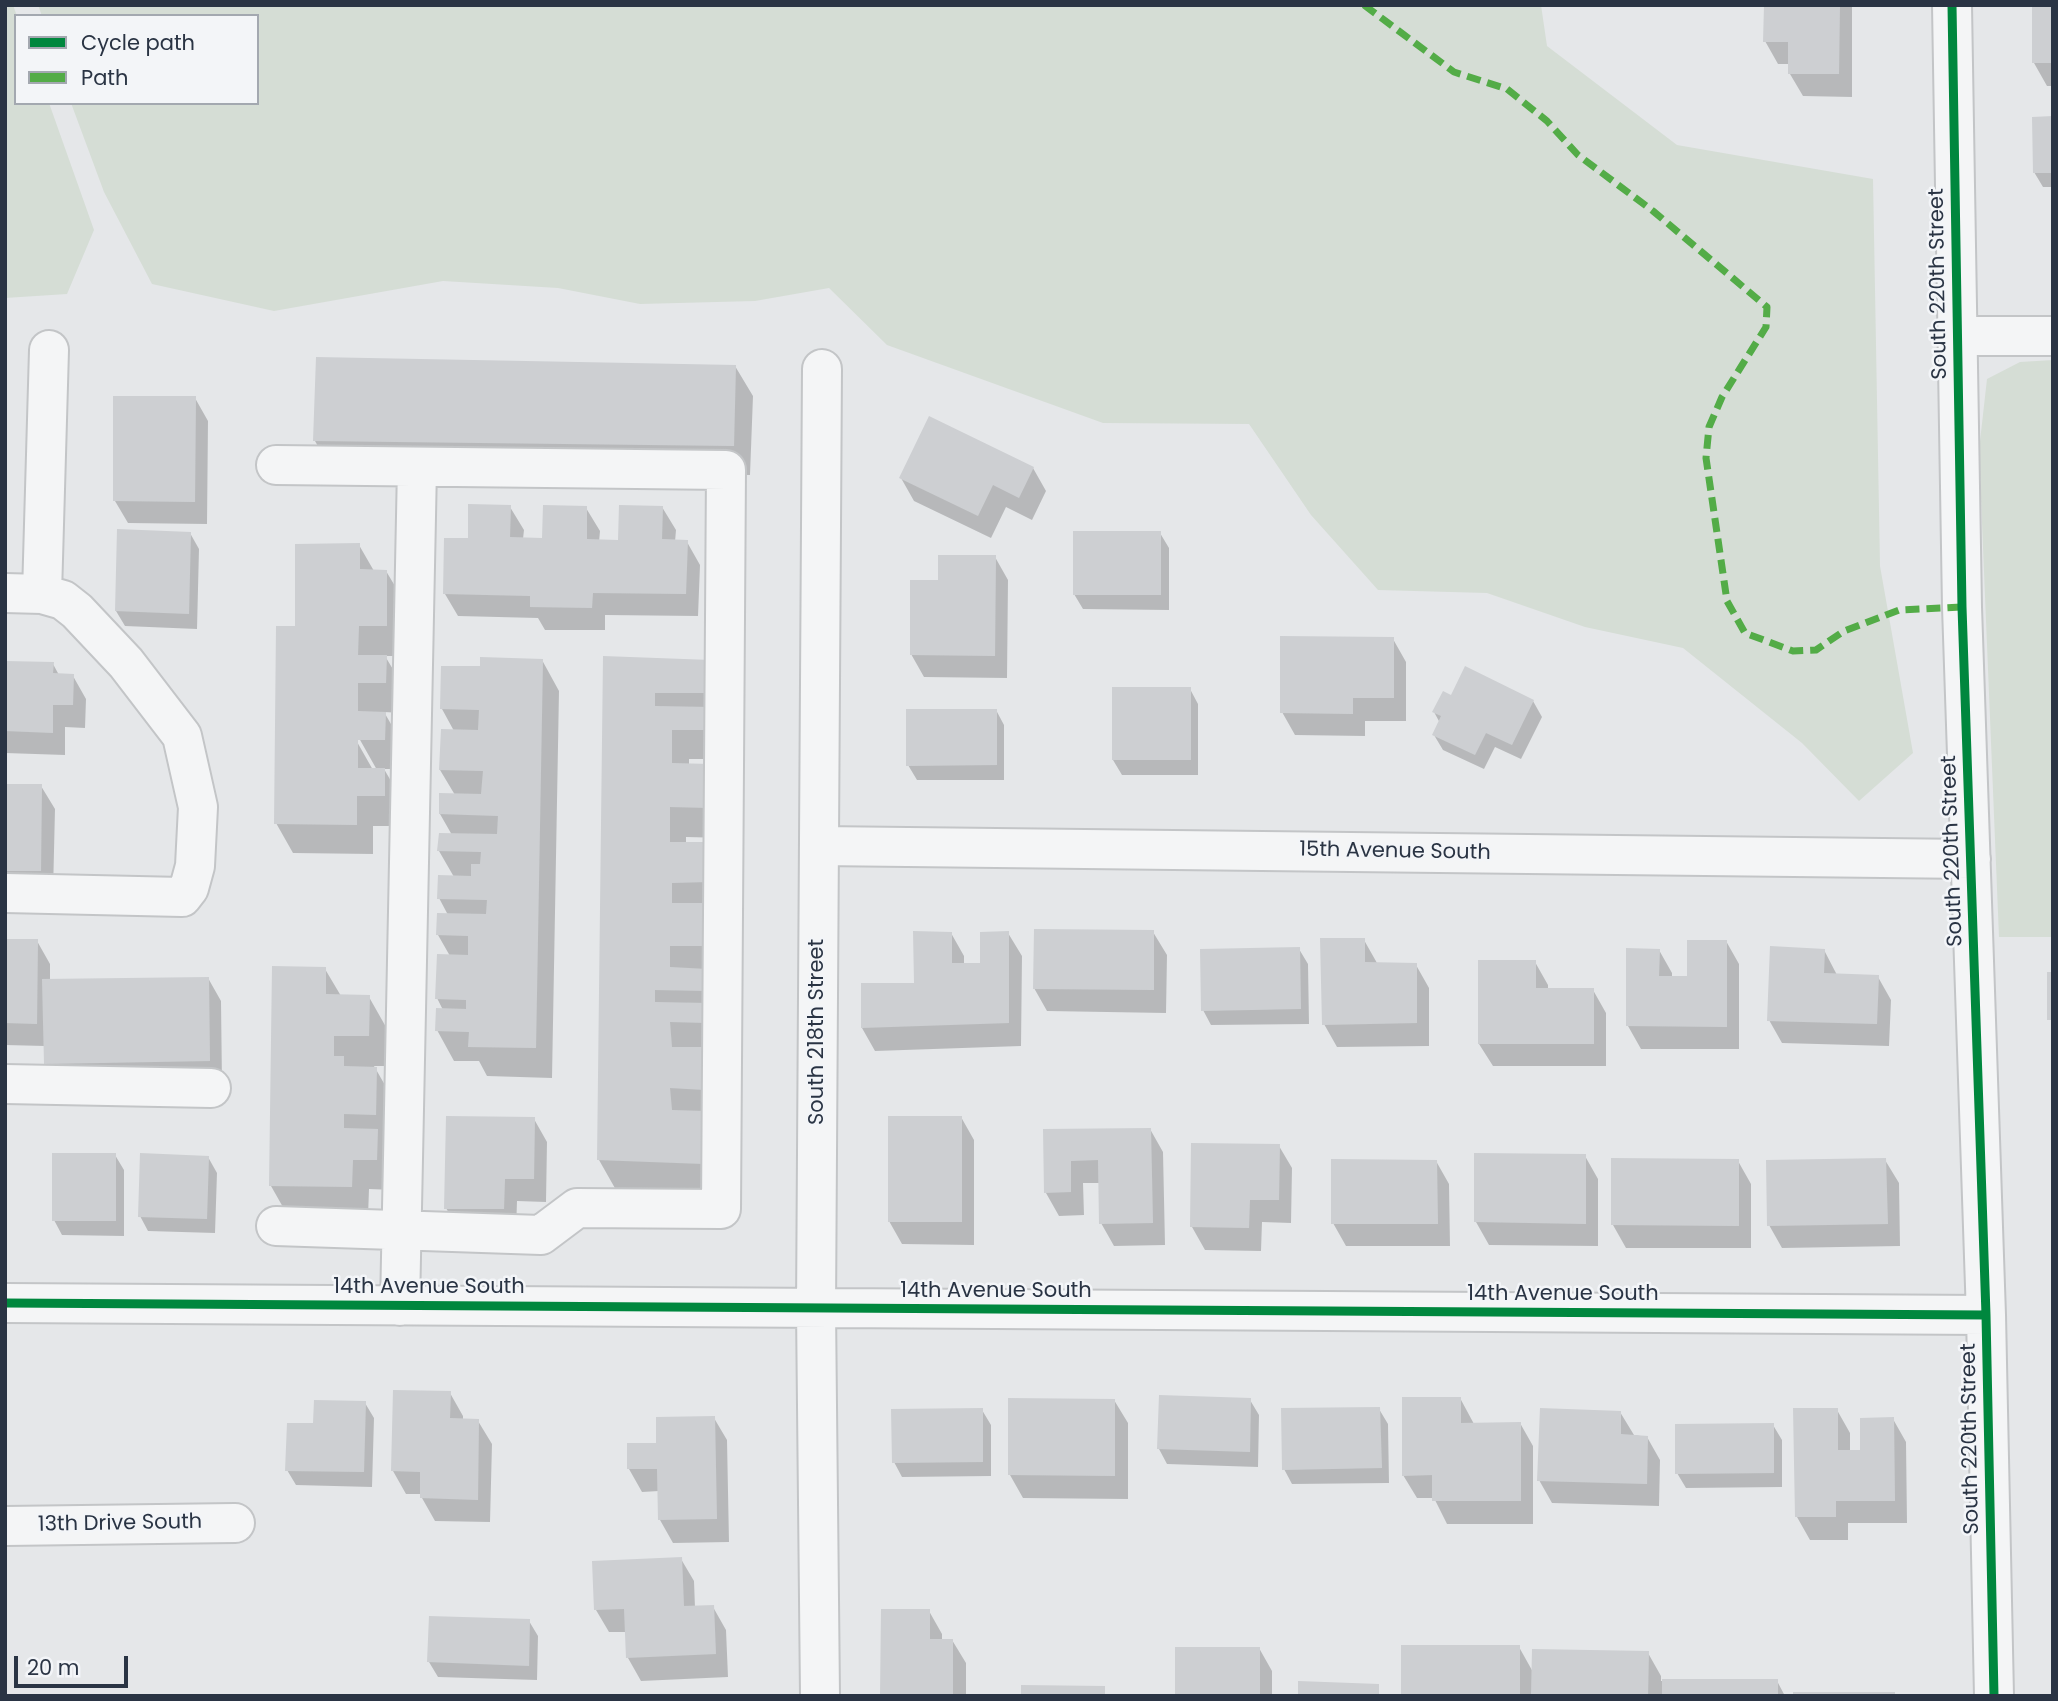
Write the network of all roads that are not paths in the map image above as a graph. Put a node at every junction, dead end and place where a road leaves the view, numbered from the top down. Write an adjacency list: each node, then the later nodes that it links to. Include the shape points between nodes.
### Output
1 (1952, 5): 2 (street, South 220th Street)
2 (1957, 336): 3 (street); 10 (street, South 220th Street)
3 (2053, 336)
4 (49, 350): 8 (street)
5 (822, 369): 9 (street, South 218th Street)
6 (276, 465): 7 (street)
7 (417, 467): 15 (street); 15 (street, via 726,470 721,1209 577,1208 541,1235)
8 (24, 593): 11 (street, via 63,600 77,611 126,663 183,736 198,807 195,866 183,897)
9 (819, 846): 10 (street, 15th Avenue South); 18 (street, South 218th Street)
10 (1970, 859): 19 (street, South 220th Street)
11 (5, 893)
12 (5, 1084): 13 (street)
13 (211, 1088)
14 (276, 1227): 15 (street)
15 (401, 1230): 17 (street)
16 (5, 1303): 17 (street, 14th Avenue South)
17 (400, 1306): 18 (street, 14th Avenue South)
18 (816, 1309): 19 (street, 14th Avenue South); 22 (street, South 218th Street)
19 (1986, 1315): 23 (street, South 220th Street)
20 (235, 1523): 21 (street, 13th Drive South)
21 (5, 1526)
22 (820, 1696)
23 (1994, 1696)

